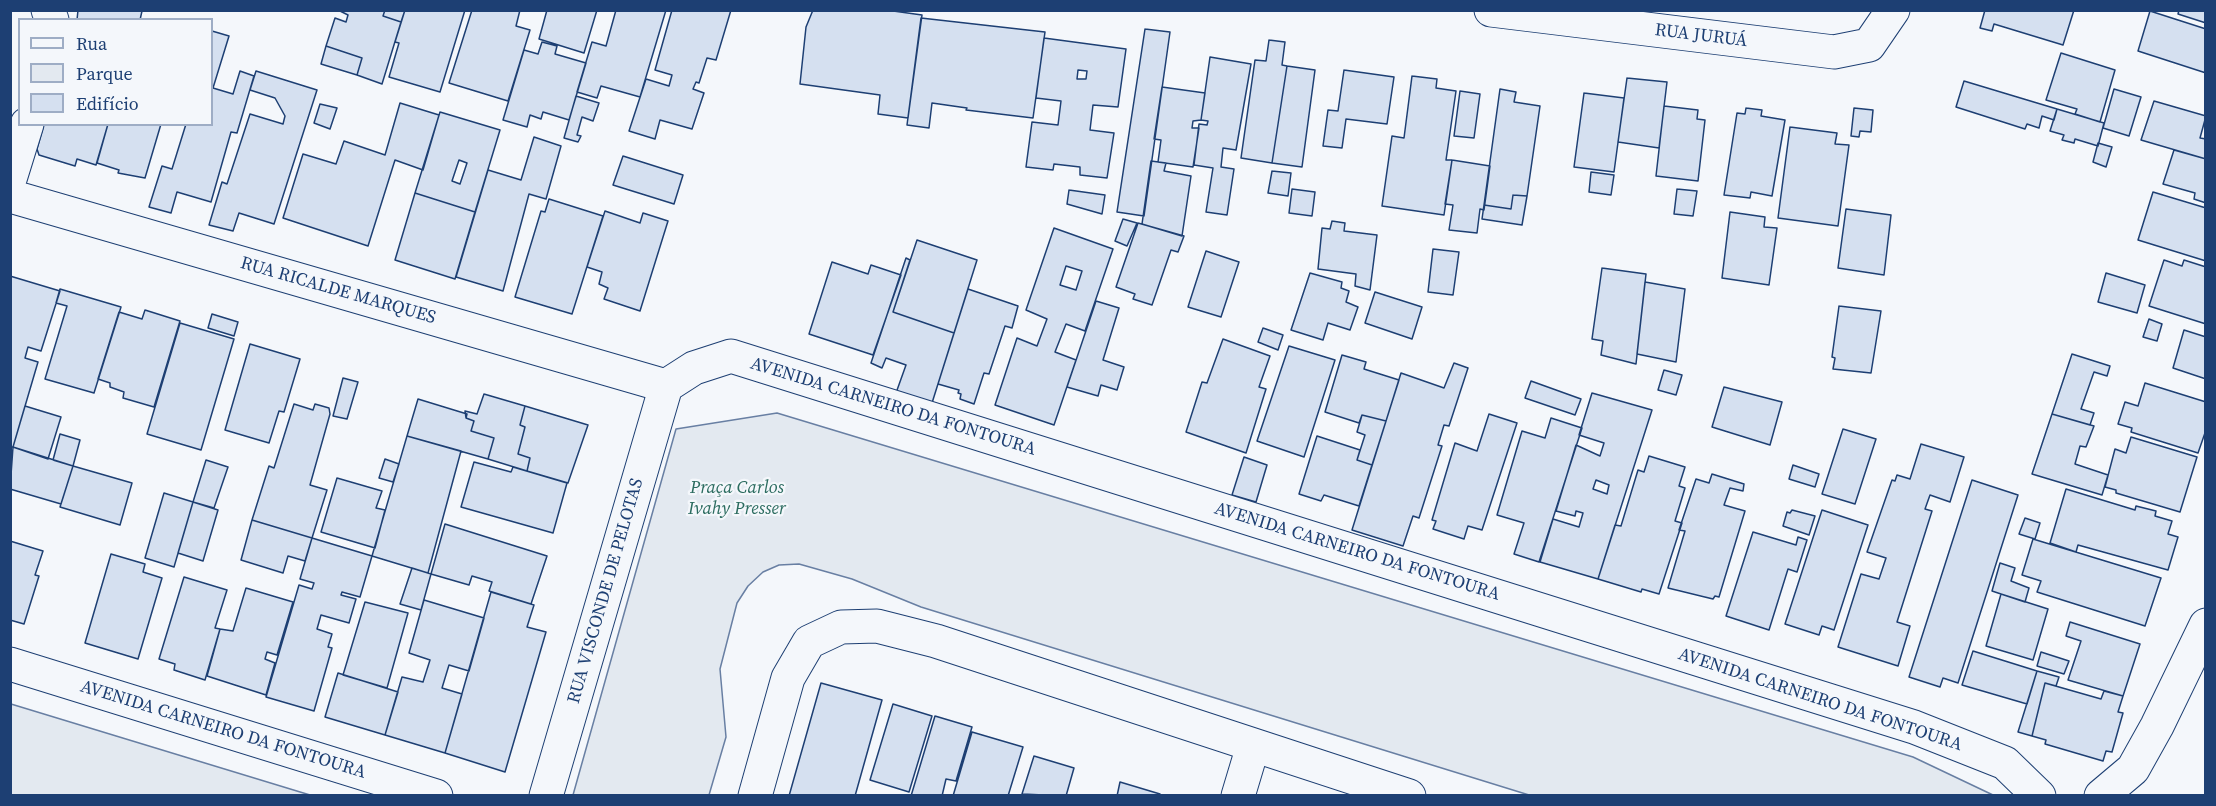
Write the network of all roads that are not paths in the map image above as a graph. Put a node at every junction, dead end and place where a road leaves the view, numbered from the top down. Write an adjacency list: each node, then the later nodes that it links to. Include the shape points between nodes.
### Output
1 (1491, 10): 2 (main road, RUA JURUÁ, via 1834,52 1869,45)
2 (1893, 10)
3 (26, 126): 4 (main road)
4 (10, 179)
5 (10, 196): 6 (main road, RUA RICALDE MARQUES)
6 (666, 386): 11 (main road, RUA VISCONDE DE PELOTAS); 15 (main road, AVENIDA CARNEIRO DA FONTOURA, via 694,368 731,356 1914,727 2005,763)
7 (2205, 625): 16 (main road, via 2133,769)
8 (10, 664): 10 (main road, AVENIDA CARNEIRO DA FONTOURA)
9 (1253, 746): 12 (main road, via 936,641 877,626 841,627 809,642 788,678); 13 (main road); 14 (main road)
10 (436, 795)
11 (546, 795)
12 (755, 795)
13 (1238, 795)
14 (1408, 795)
15 (2039, 795)
16 (2101, 795)

